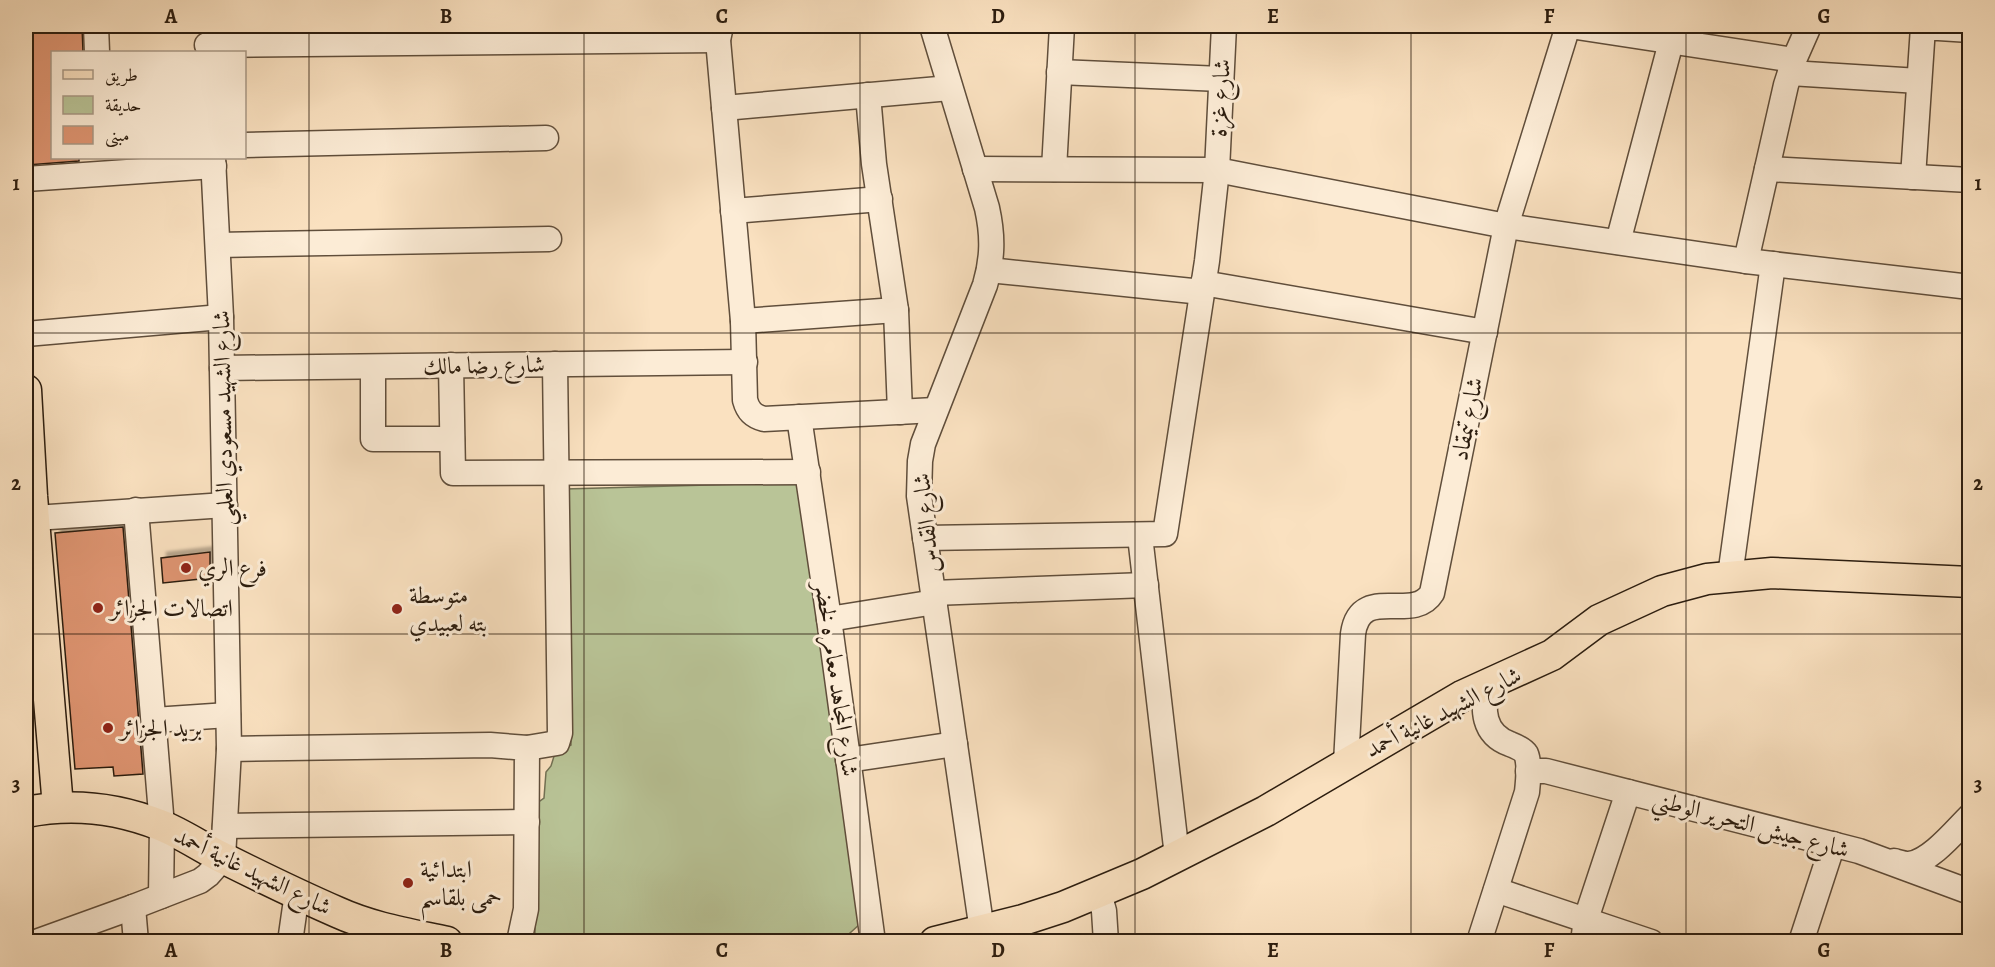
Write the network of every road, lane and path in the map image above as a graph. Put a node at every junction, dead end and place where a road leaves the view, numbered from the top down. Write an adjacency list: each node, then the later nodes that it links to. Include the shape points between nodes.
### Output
1 (96, 26): 12 (street)
2 (932, 26): 17 (street, شارع القدس)
3 (1062, 26): 14 (street)
4 (1224, 26): 15 (street, شارع غزة)
5 (1569, 26): 9 (street); 33 (street, شارع تيمقاد)
6 (1809, 26): 13 (street)
7 (1970, 30): 16 (street, via 1923,27)
8 (720, 33): 10 (street); 19 (street)
9 (1673, 33): 13 (street); 35 (street)
10 (513, 34): 11 (street)
11 (207, 41)
12 (97, 51)
13 (1792, 67): 16 (street); 26 (street)
14 (1059, 72): 15 (street); 25 (street)
15 (1221, 79): 27 (street, شارع غزة)
16 (1919, 81): 28 (street)
17 (950, 88): 18 (street); 24 (street, شارع القدس)
18 (868, 95): 19 (street); 31 (street)
19 (724, 108): 32 (street)
20 (546, 138): 21 (street)
21 (246, 145)
22 (214, 162): 23 (street); 36 (street, شارع الشهيد مسعودي العلمي)
23 (105, 165): 29 (street)
24 (975, 169): 25 (street); 39 (street, شارع القدس, via 990,223)
25 (1054, 169): 27 (street)
26 (1767, 169): 28 (street); 37 (street)
27 (1217, 170): 33 (street); 40 (street, شارع غزة)
28 (1913, 177): 30 (street)
29 (26, 179)
30 (1970, 180)
31 (880, 199): 32 (street); 42 (street)
32 (733, 211): 44 (street)
33 (1506, 226): 35 (street); 45 (street, شارع تيمقاد)
34 (549, 239): 36 (street)
35 (1618, 242): 37 (street)
36 (218, 245): 43 (street, شارع الشهيد مسعودي العلمي)
37 (1746, 261): 38 (street)
38 (1773, 264): 41 (street); 64 (street)
39 (989, 270): 40 (street); 53 (street, شارع القدس)
40 (1203, 287): 45 (street); 62 (street, شارع غزة, via 1165,534)
41 (1970, 287)
42 (896, 310): 44 (street); 54 (street)
43 (221, 317): 46 (street); 51 (street, شارع الشهيد مسعودي العلمي)
44 (743, 321): 47 (street)
45 (1485, 332): 76 (street, شارع تيمقاد, via 1431,593 1418,605 1366,610 1354,627)
46 (26, 334)
47 (745, 362): 48 (street, شارع رضا مالك); 55 (street, via 745,400 751,413 764,419)
48 (555, 364): 49 (street, شارع رضا مالك); 58 (street)
49 (451, 366): 50 (street, شارع رضا مالك); 56 (street)
50 (373, 367): 51 (street, شارع رضا مالك); 56 (street, via 373,439)
51 (222, 368): 60 (street, شارع الشهيد مسعودي العلمي)
52 (26, 390): 59 (main road)
53 (935, 410): 54 (street); 63 (street, شارع القدس, via 920,461 919,496)
54 (900, 412): 55 (street)
55 (799, 417): 57 (street, شارع المجاهد معامره لخضر)
56 (452, 439): 58 (street, via 453,473)
57 (807, 472): 58 (street); 68 (street, شارع المجاهد معامره لخضر)
58 (556, 473): 73 (street, via 560,733 557,743)
59 (31, 504): 61 (street); 79 (main road)
60 (225, 505): 61 (street); 70 (street, شارع الشهيد مسعودي العلمي)
61 (136, 510): 71 (street)
62 (1140, 536): 63 (street); 66 (street)
63 (926, 538): 67 (street, شارع القدس)
64 (1730, 576): 65 (main road, شارع الشهيد غانية أحمد, via 1772,573); 69 (main road, شارع الشهيد غانية أحمد, via 1684,584 1641,599 1599,620 1545,659)
65 (1970, 582)
66 (1146, 585): 67 (street); 86 (street)
67 (934, 598): 68 (street); 72 (street, شارع القدس)
68 (829, 619): 75 (street, شارع المجاهد معامره لخضر)
69 (1486, 684): 76 (main road, شارع الشهيد غانية أحمد); 77 (street, via 1483,708 1491,732 1526,754)
70 (228, 716): 71 (street); 74 (street, شارع الشهيد مسعودي العلمي)
71 (154, 720): 83 (street)
72 (955, 744): 75 (street); 96 (street, شارع القدس)
73 (527, 748): 74 (street, via 490,745); 82 (street)
74 (229, 749): 84 (street, شارع الشهيد مسعودي العلمي)
75 (848, 760): 102 (street, شارع المجاهد معامره لخضر)
76 (1346, 763): 86 (main road, شارع الشهيد غانية أحمد, via 1266,811)
77 (1528, 771): 78 (street, شارع جيش التحرير الوطني, via 1546,771); 89 (street, via 1527,792)
78 (1628, 792): 85 (street, شارع جيش التحرير الوطني); 95 (street)
79 (58, 807): 80 (main road, شارع الشهيد غانية أحمد); 83 (main road, شارع الشهيد غانية أحمد, via 117,812)
80 (26, 812)
81 (1970, 816): 88 (street, via 1920,860 1908,864)
82 (527, 822): 84 (street); 101 (street, via 526,909)
83 (162, 826): 87 (main road, شارع الشهيد غانية أحمد); 93 (street)
84 (225, 826): 87 (street, شارع الشهيد مسعودي العلمي)
85 (1833, 844): 88 (street, شارع جيش التحرير الوطني); 107 (street)
86 (1177, 856): 92 (main road, شارع الشهيد غانية أحمد)
87 (223, 858): 91 (main road, شارع الشهيد غانية أحمد); 93 (street, via 200,880)
88 (1880, 859): 90 (street, شارع جيش التحرير الوطني)
89 (1496, 890): 95 (street); 105 (street)
90 (1970, 892)
91 (297, 893): 99 (street); 100 (main road, شارع الشهيد غانية أحمد, via 358,921)
92 (1099, 893): 96 (main road, شارع الشهيد غانية أحمد); 104 (street)
93 (161, 896): 94 (street)
94 (133, 907): 97 (street); 98 (street)
95 (1584, 930): 106 (street)
96 (982, 931): 103 (main road, شارع الشهيد غانية أحمد)
97 (36, 942)
98 (136, 942)
99 (290, 942)
100 (447, 942)
101 (519, 942)
102 (873, 942)
103 (935, 942)
104 (1106, 942)
105 (1479, 942)
106 (1652, 942)
107 (1801, 942)

